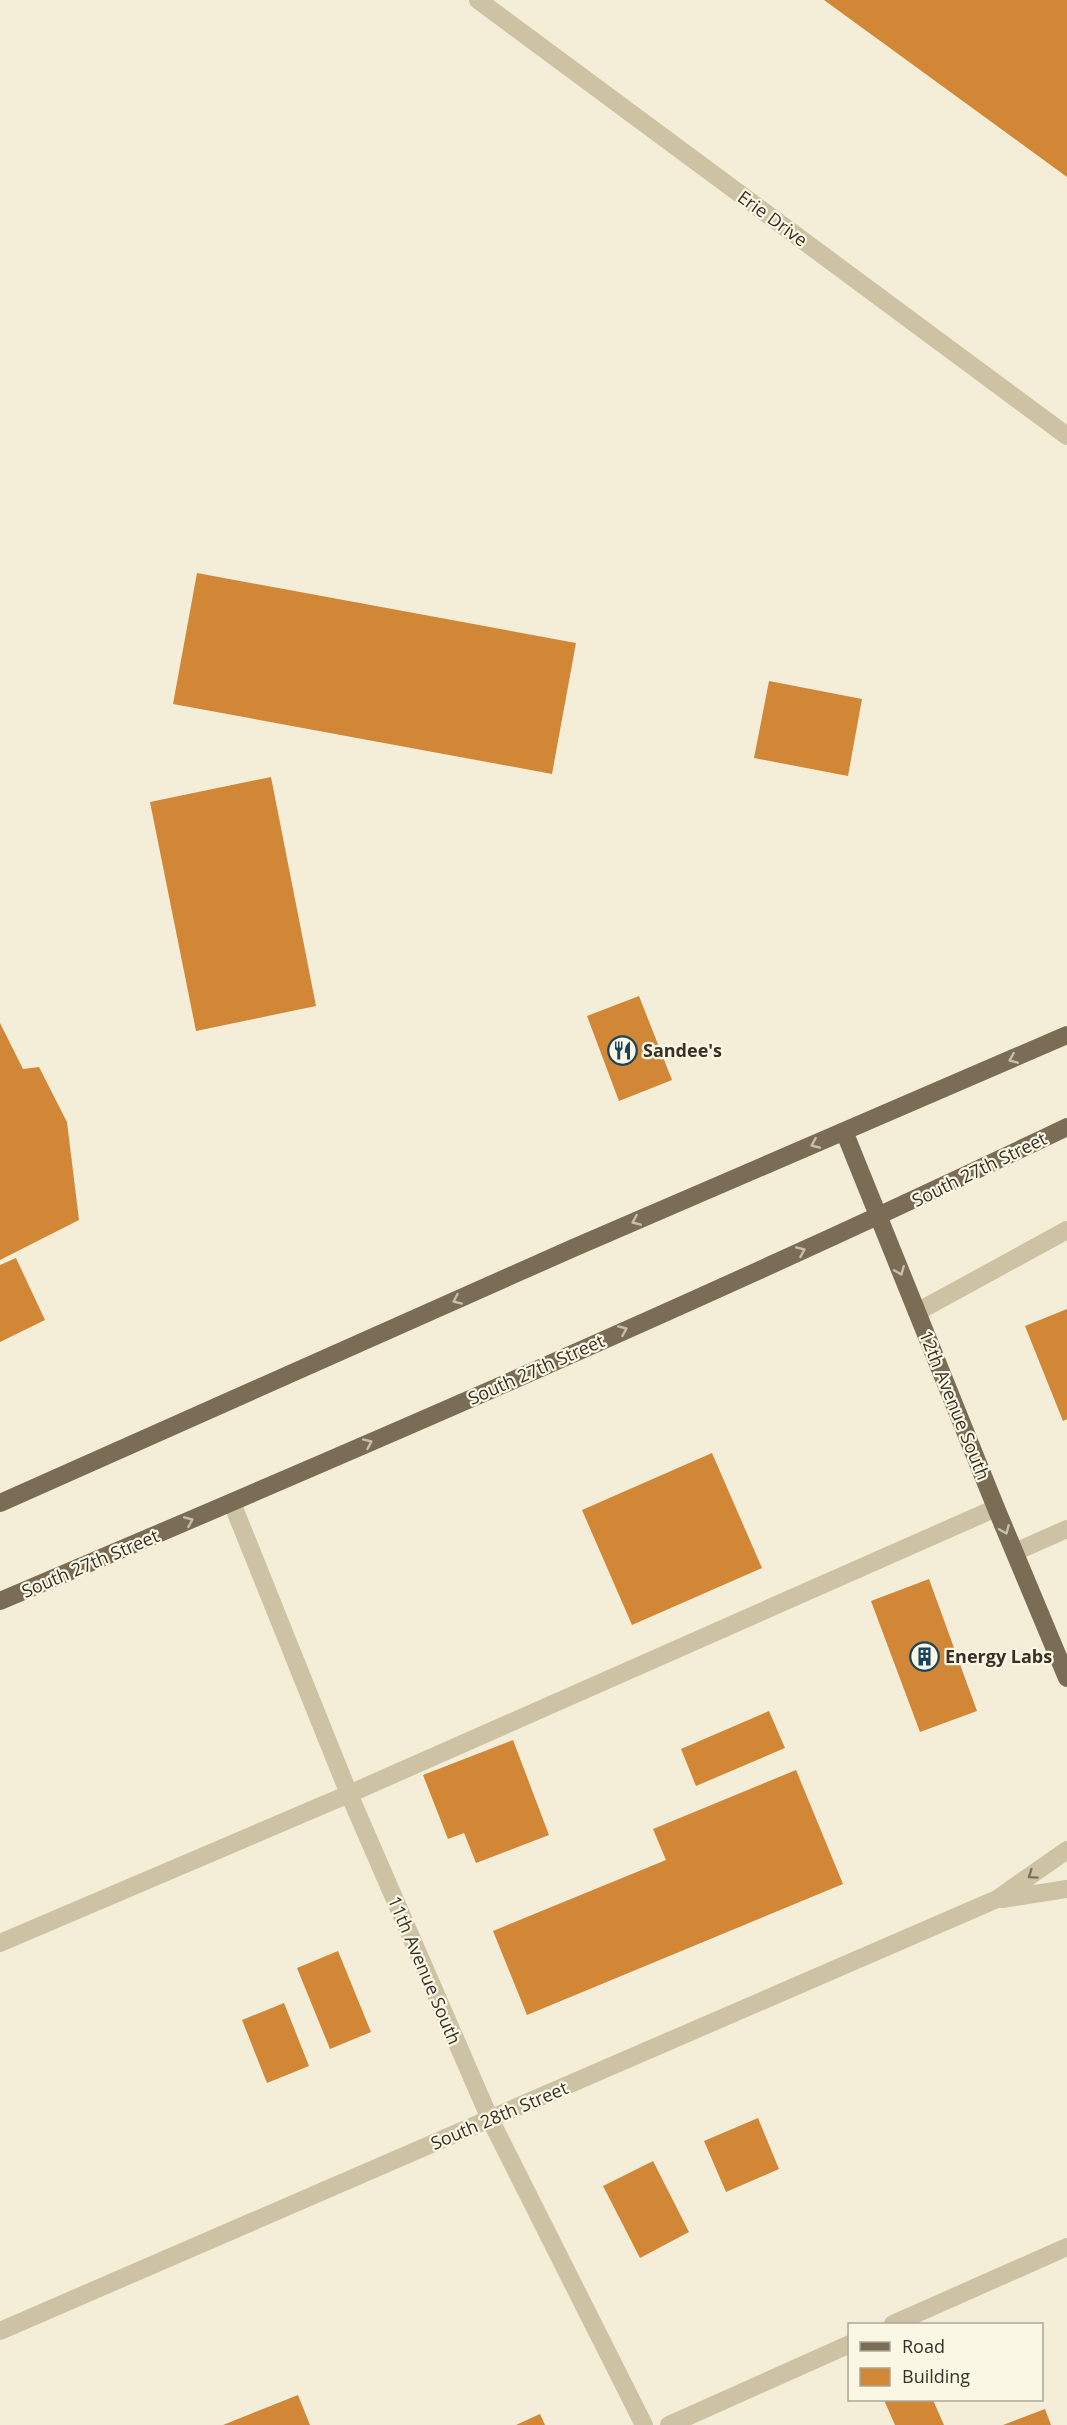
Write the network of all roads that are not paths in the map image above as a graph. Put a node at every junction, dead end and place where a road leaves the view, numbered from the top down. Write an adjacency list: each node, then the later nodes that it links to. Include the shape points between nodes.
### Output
1 (478, 0): 2 (street, Erie Drive)
2 (1067, 436)
3 (1067, 1035): 5 (main road, one-way to 5)
4 (1067, 1127): 6 (main road, South 27th Street)
5 (844, 1131): 6 (main road, 12th Avenue South); 9 (main road, one-way to 9)
6 (879, 1217): 8 (main road, 12th Avenue South, one-way to 8); 10 (main road, South 27th Street, one-way to 6)
7 (1067, 1230): 8 (street)
8 (917, 1312): 11 (main road, 12th Avenue South)
9 (0, 1503)
10 (232, 1503): 14 (main road, South 27th Street, one-way to 10); 16 (street, 11th Avenue South)
11 (996, 1508): 13 (main road, 12th Avenue South, one-way to 13); 16 (street)
12 (1067, 1529): 13 (street)
13 (1015, 1552): 15 (main road, 12th Avenue South)
14 (0, 1601)
15 (1067, 1678)
16 (349, 1794): 20 (street); 21 (street, 11th Avenue South)
17 (1067, 1850): 19 (street, South 28th Street, one-way to 19)
18 (1067, 1889): 19 (street, South 28th Street)
19 (997, 1899): 21 (street, South 28th Street)
20 (0, 1943)
21 (490, 2119): 24 (street, South 28th Street); 26 (street, 11th Avenue South)
22 (1067, 2247): 23 (street)
23 (897, 2323)
24 (0, 2331)
25 (848, 2344): 27 (street)
26 (644, 2425)
27 (669, 2425)

